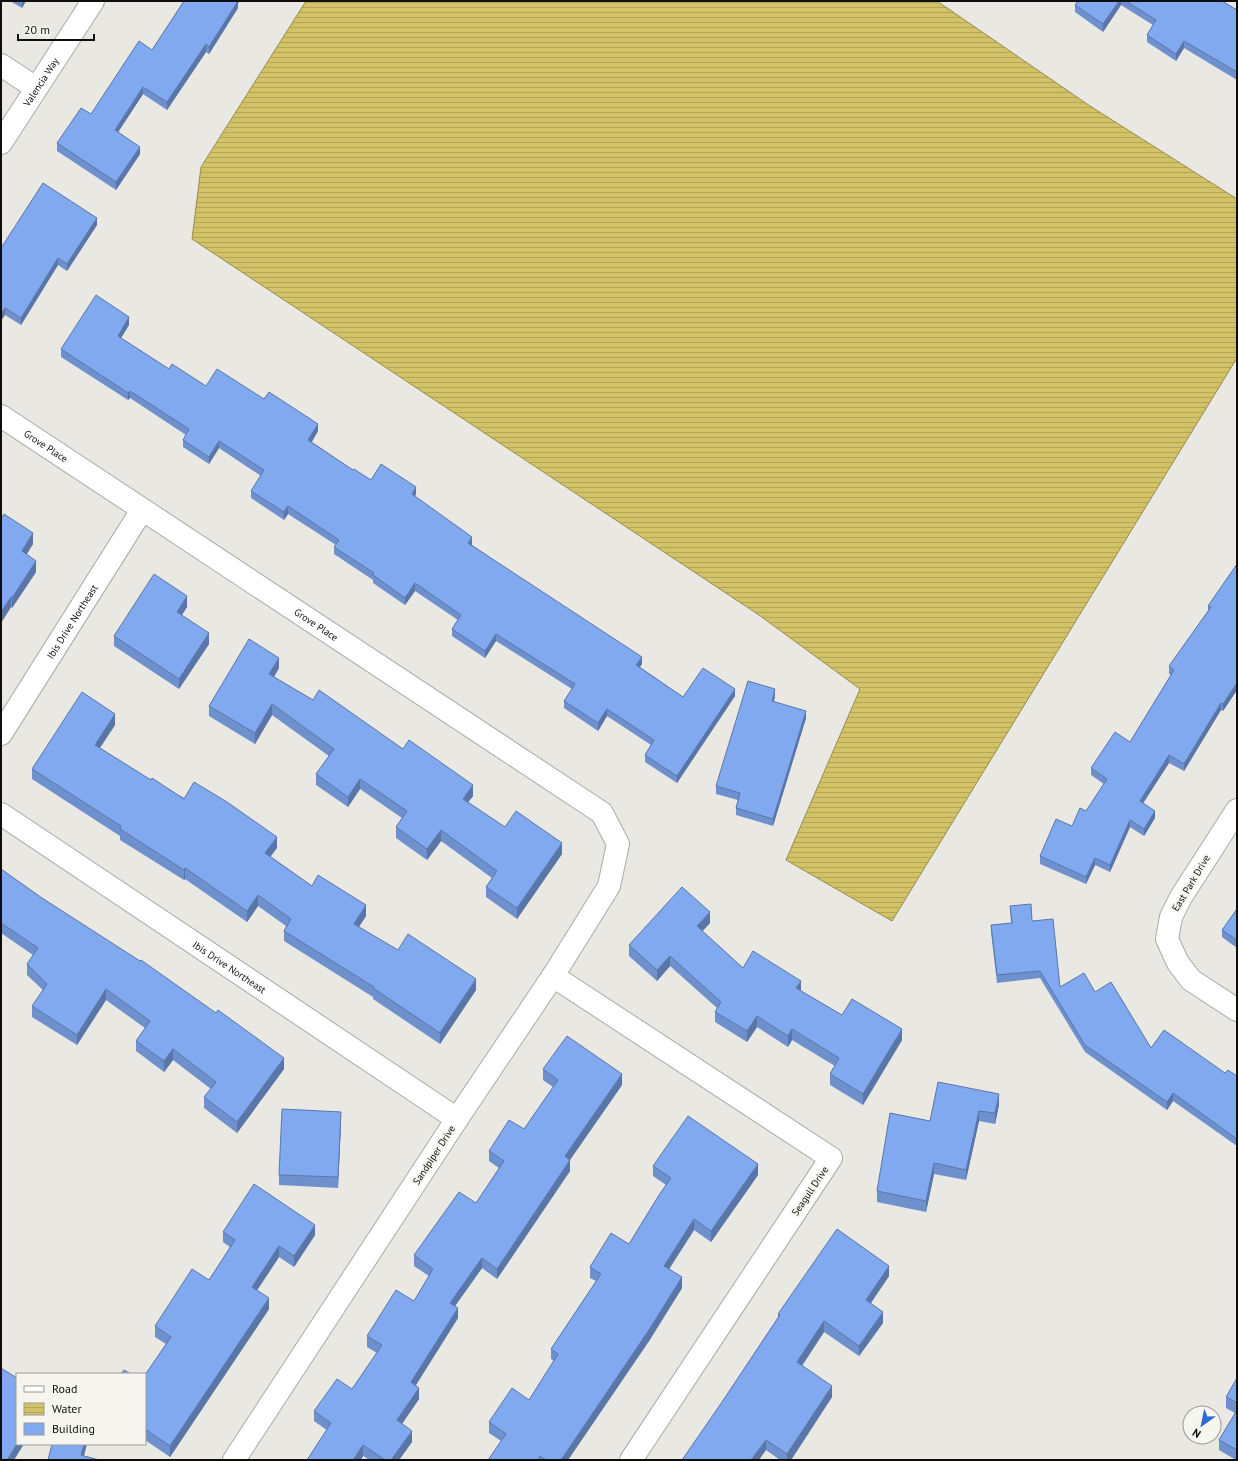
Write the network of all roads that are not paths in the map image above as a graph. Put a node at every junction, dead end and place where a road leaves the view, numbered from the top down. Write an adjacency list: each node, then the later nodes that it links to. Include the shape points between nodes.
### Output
1 (93, 1): 3 (street, Valencia Way)
2 (1, 65): 3 (street)
3 (36, 88): 4 (street, Valencia Way)
4 (1, 143)
5 (1, 416): 6 (street, Grove Place)
6 (142, 510): 7 (street, Ibis Drive Northeast); 10 (street, Grove Place, via 602,813)
7 (1, 734)
8 (1237, 810): 12 (street, East Park Drive, via 1181,896 1171,917 1167,939 1178,963 1191,980)
9 (1, 814): 13 (street, Ibis Drive Northeast)
10 (618, 844): 11 (street, Sandpiper Drive, via 609,886)
11 (553, 976): 13 (street, Sandpiper Drive); 15 (street, Seagull Drive, via 831,1158)
12 (1237, 1010)
13 (457, 1119): 14 (street, Sandpiper Drive)
14 (234, 1460)
15 (631, 1460)

